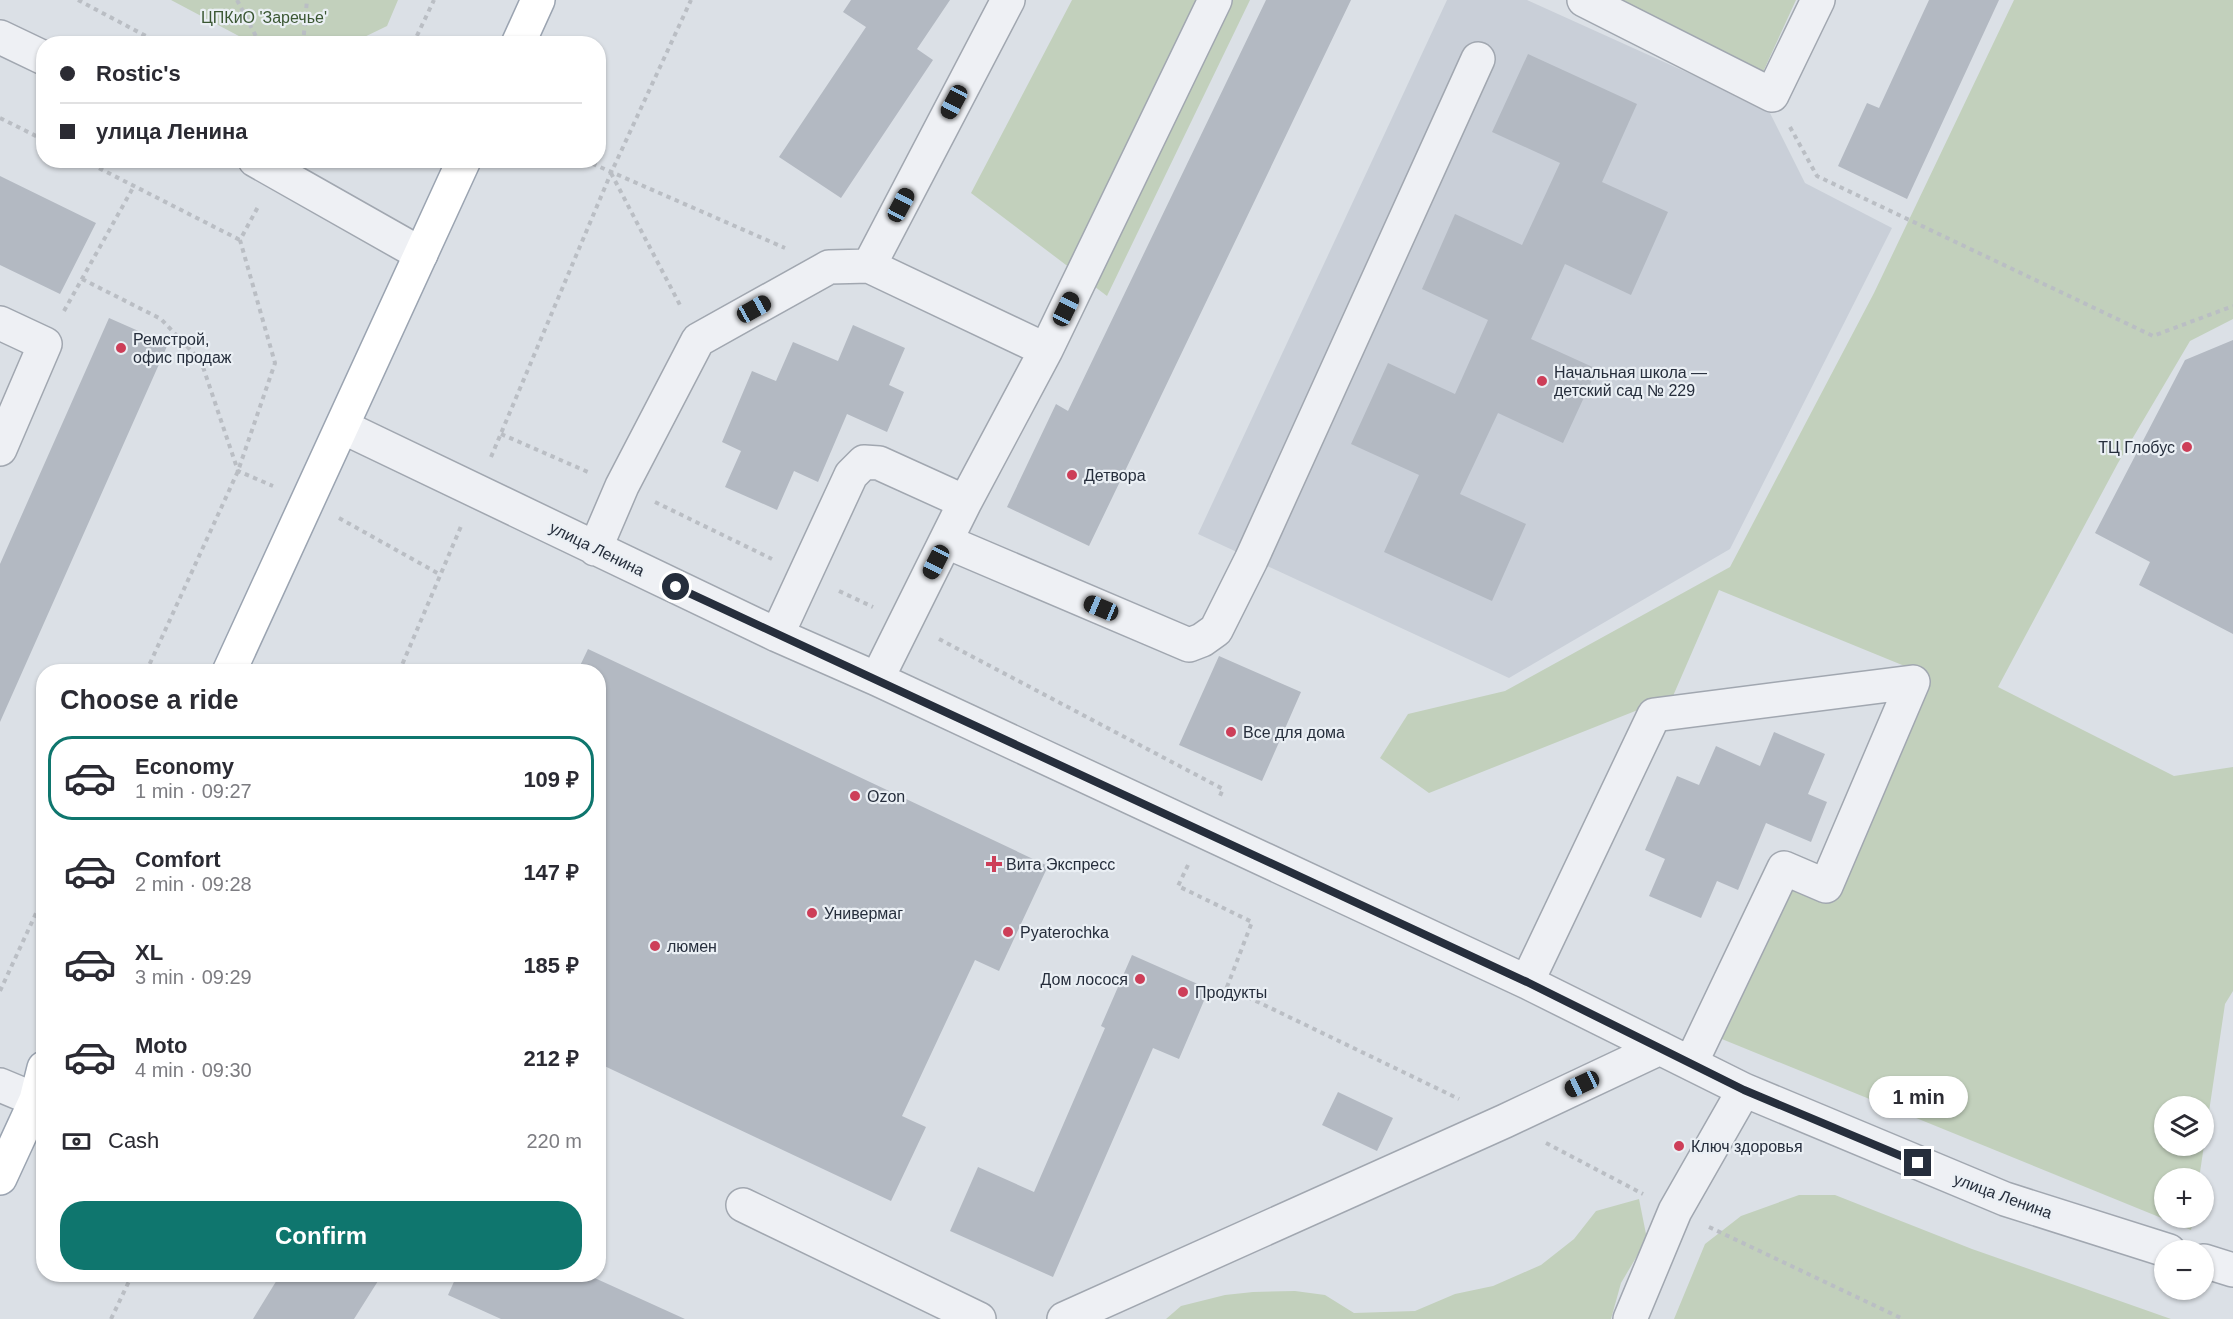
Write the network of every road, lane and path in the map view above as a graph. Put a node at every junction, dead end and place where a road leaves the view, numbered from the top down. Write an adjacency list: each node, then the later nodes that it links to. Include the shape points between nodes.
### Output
1 (78, 0): 11 (path)
2 (237, 0): 12 (path)
3 (307, 0): 13 (path)
4 (434, 0): 14 (path)
5 (538, 0): 15 (main road)
6 (691, 0): 26 (path)
7 (1008, 0): 31 (street)
8 (1215, 0): 38 (street)
9 (1584, 0): 19 (street)
10 (1818, 0): 19 (street)
11 (146, 36)
12 (256, 36)
13 (304, 36)
14 (417, 36)
15 (522, 36)
16 (0, 37): 17 (street)
17 (36, 54)
18 (1478, 59): 45 (street, via 1216,630 1189,645)
19 (1772, 94): 34 (path, via 1816,176 2153,336)
20 (0, 118): 21 (path)
21 (36, 136)
22 (99, 168): 27 (path)
23 (269, 168): 30 (street)
24 (460, 168): 30 (main road)
25 (601, 168): 26 (path)
26 (611, 173): 32 (path); 36 (path); 41 (path)
27 (134, 186): 29 (path); 33 (path)
28 (259, 205): 29 (path)
29 (240, 240): 42 (path, via 275,363)
30 (421, 254): 39 (main road)
31 (869, 266): 32 (street); 38 (street)
32 (830, 267): 36 (street)
33 (82, 279): 37 (path); 42 (path, via 161,319 201,361)
34 (2233, 306)
35 (0, 322): 37 (street)
36 (698, 340): 46 (street, via 622,486)
37 (45, 344): 40 (street)
38 (1046, 350): 43 (street)
39 (343, 427): 46 (street, улица Ленина); 49 (main road)
40 (0, 449)
41 (487, 465)
42 (238, 471): 48 (path)
43 (965, 502): 45 (street); 47 (street, via 879,462 864,462 851,475)
44 (465, 518): 50 (path)
45 (947, 542): 51 (street)
46 (595, 549): 47 (street, улица Ленина)
47 (777, 635): 51 (street, улица Ленина)
48 (150, 664)
49 (233, 664)
50 (402, 664)
51 (877, 679): 53 (street, улица Ленина)
52 (36, 913): 54 (path)
53 (1527, 982): 55 (street, улица Ленина); 56 (street, via 1654,715 1913,682 1826,886 1784,868)
54 (0, 991)
55 (1660, 1048): 56 (street, улица Ленина); 68 (street)
56 (1691, 1063): 58 (street, улица Ленина)
57 (0, 1085): 59 (street)
58 (1744, 1090): 62 (street, улица Ленина, via 2005,1199); 69 (street, via 1675,1211)
59 (36, 1100): 60 (main road)
60 (0, 1178)
61 (743, 1205): 67 (street)
62 (2154, 1246)
63 (2214, 1264): 64 (street)
64 (2233, 1270)
65 (129, 1282): 66 (path)
66 (111, 1319)
67 (979, 1319)
68 (1064, 1319)
69 (1630, 1319)

